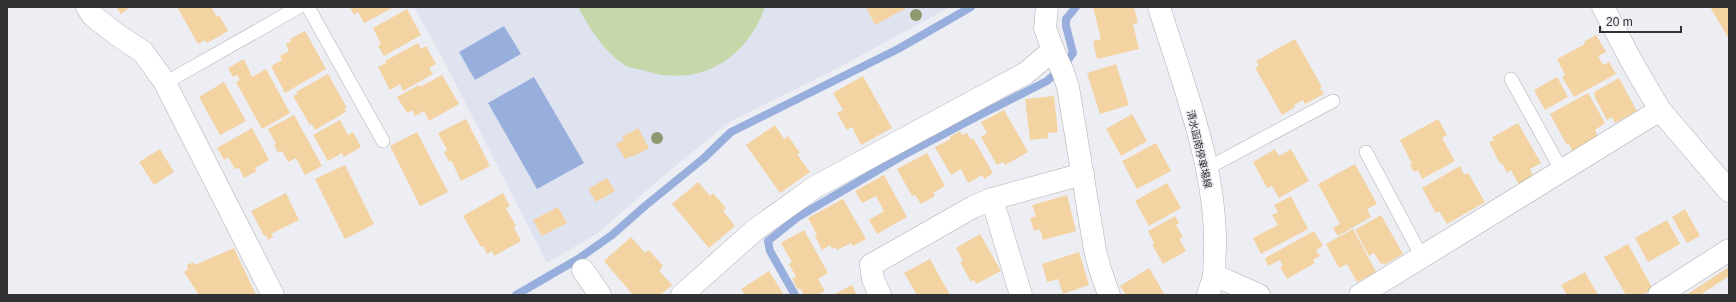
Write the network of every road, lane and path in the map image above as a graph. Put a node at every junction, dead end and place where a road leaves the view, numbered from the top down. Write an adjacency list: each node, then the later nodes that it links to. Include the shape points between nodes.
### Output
1 (87, 7): 9 (street, via 116,34 144,52)
2 (299, 7): 9 (lane)
3 (308, 7): 12 (lane)
4 (1047, 7): 7 (street, via 1045,28)
5 (1159, 7): 14 (street, 清水函南停車場線, via 1199,135)
6 (1603, 7): 11 (street)
7 (1053, 50): 16 (street, via 1068,87); 25 (street, via 1026,73 815,187 755,230)
8 (1511, 79): 15 (lane)
9 (165, 84): 23 (street)
10 (1333, 101): 14 (lane)
11 (1660, 110): 15 (street); 17 (street)
12 (383, 141)
13 (1366, 152): 20 (lane)
14 (1206, 170): 22 (street, 清水函南停車場線, via 1214,220)
15 (1562, 171): 20 (street)
16 (1083, 174): 18 (street); 28 (street, via 1095,250)
17 (1729, 191)
18 (992, 198): 26 (street, via 871,266); 27 (street)
19 (1729, 250): 31 (street)
20 (1422, 257): 30 (street)
21 (583, 270): 24 (street)
22 (1211, 285): 29 (street)
23 (273, 295)
24 (600, 295)
25 (682, 295)
26 (880, 295)
27 (1021, 295)
28 (1110, 295)
29 (1259, 295)
30 (1360, 295)
31 (1659, 295)

